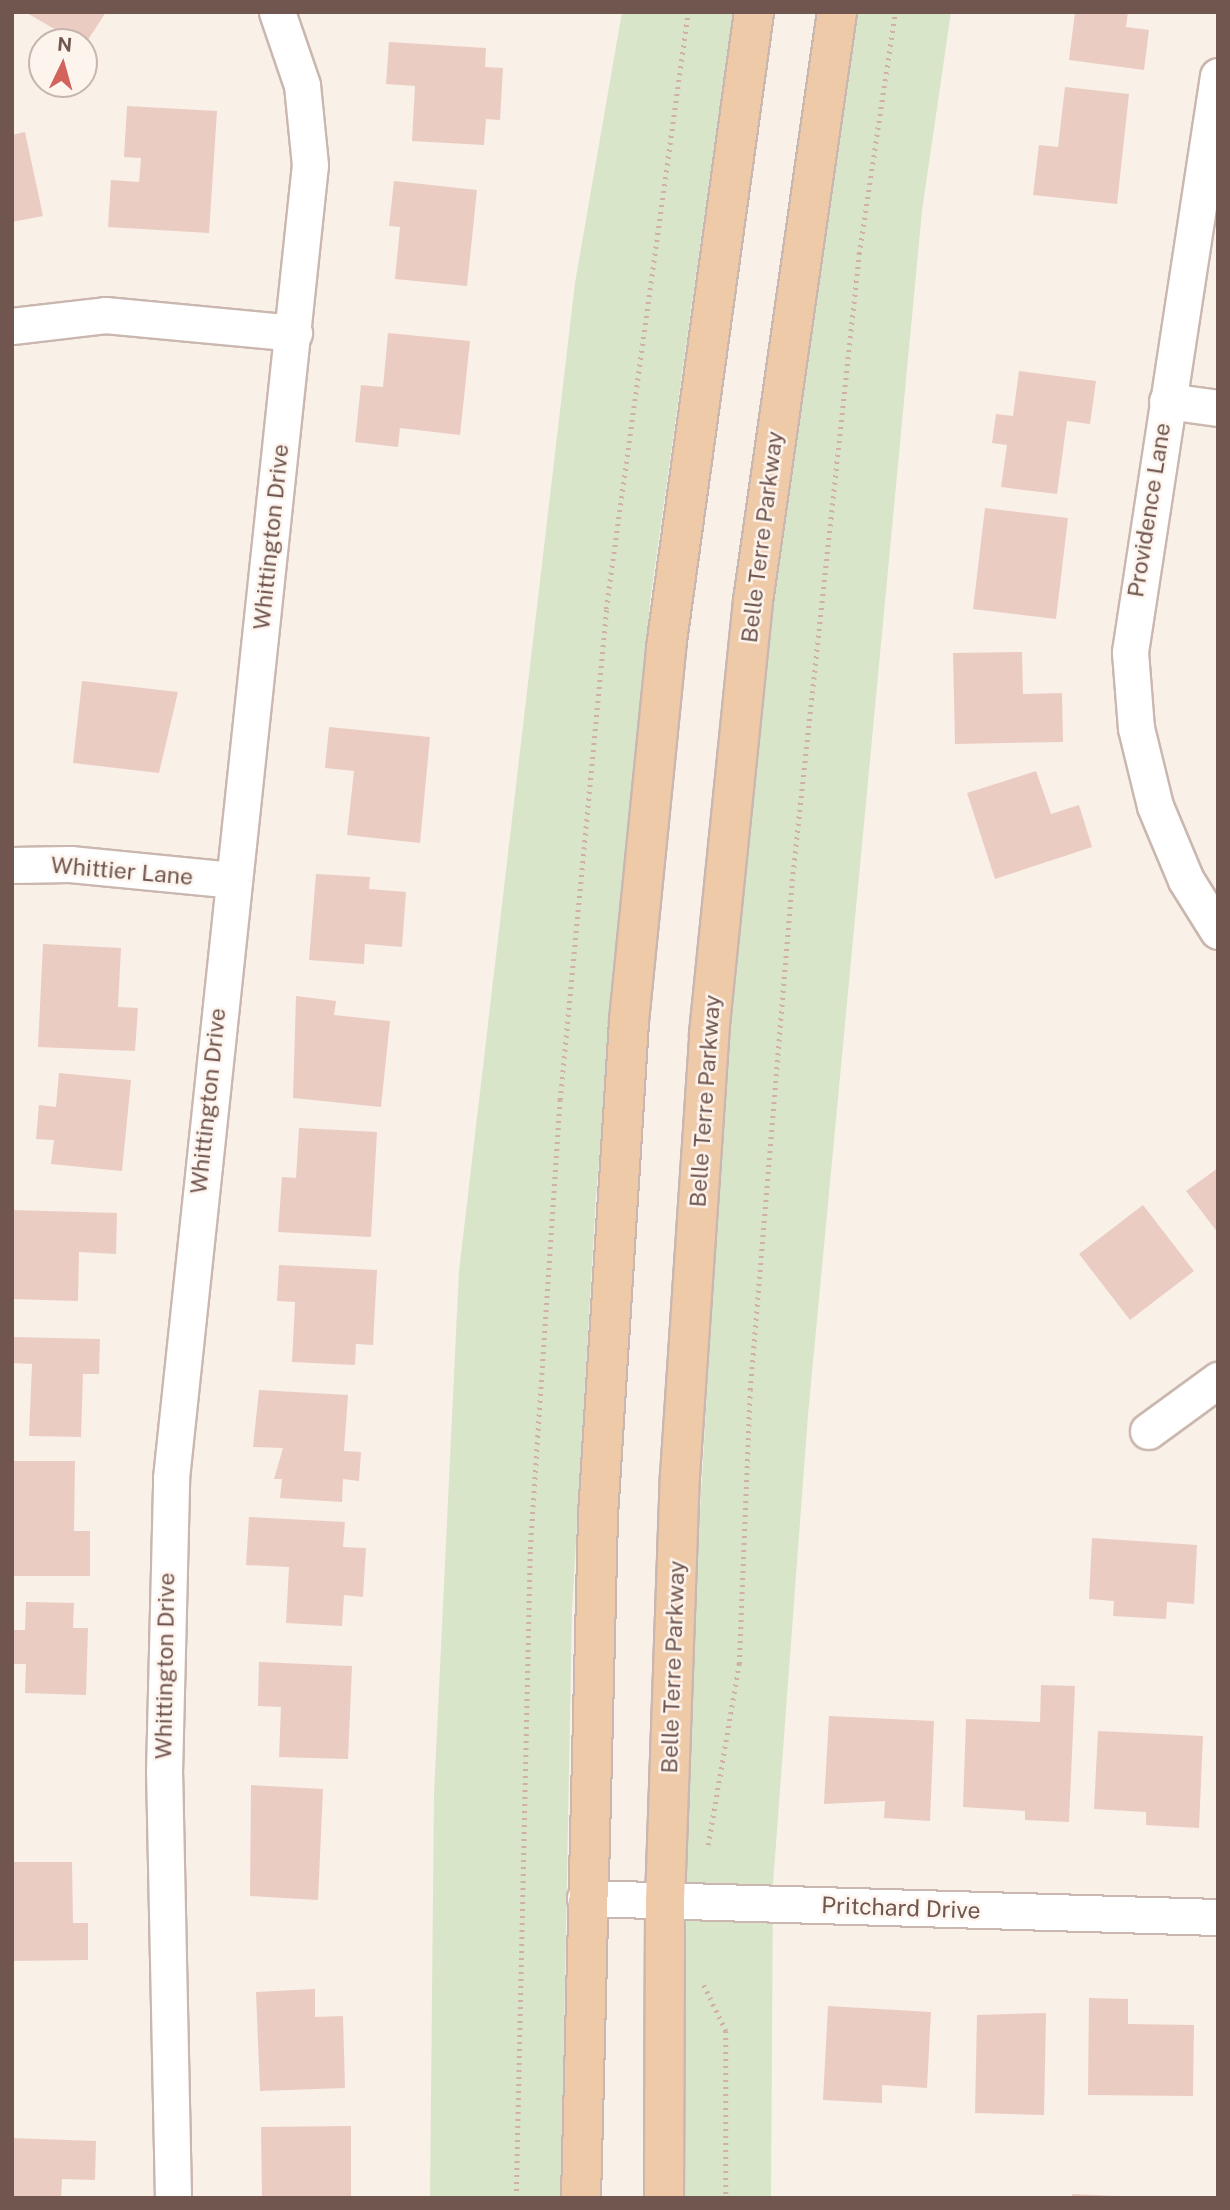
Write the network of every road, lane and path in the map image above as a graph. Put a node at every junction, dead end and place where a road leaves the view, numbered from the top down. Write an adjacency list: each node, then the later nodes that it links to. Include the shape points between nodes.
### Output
1 (277, 12): 8 (street, Whittington Drive, via 297,62 310,137)
2 (688, 12): 22 (path, via 607,596 561,1086 530,1549)
3 (754, 12): 17 (main road, via 666,648 629,1021 598,1515)
4 (837, 12): 18 (main road, Belle Terre Parkway, via 753,601 709,1034 680,1476)
5 (895, 12): 16 (path, via 859,254 792,881 750,1390 739,1664)
6 (1218, 76): 9 (street, Providence Lane)
7 (12, 326): 8 (street, via 105,315)
8 (294, 333): 12 (street, Whittington Drive)
9 (1167, 401): 10 (street); 13 (street, Providence Lane, via 1135,591 1132,691 1155,806 1186,880)
10 (1218, 408)
11 (12, 865): 12 (street, Whittier Lane, via 69,864)
12 (232, 880): 21 (street, Whittington Drive, via 179,1366 167,1539 164,1773)
13 (1218, 931)
14 (1218, 1380): 15 (street)
15 (1148, 1431)
16 (708, 1837)
17 (585, 1898): 18 (street, Pritchard Drive); 23 (main road)
18 (665, 1901): 19 (street, Pritchard Drive); 24 (main road, Belle Terre Parkway)
19 (1218, 1917)
20 (698, 1973): 25 (path, via 726,2031)
21 (173, 2198)
22 (516, 2198)
23 (581, 2198)
24 (664, 2198)
25 (726, 2198)

